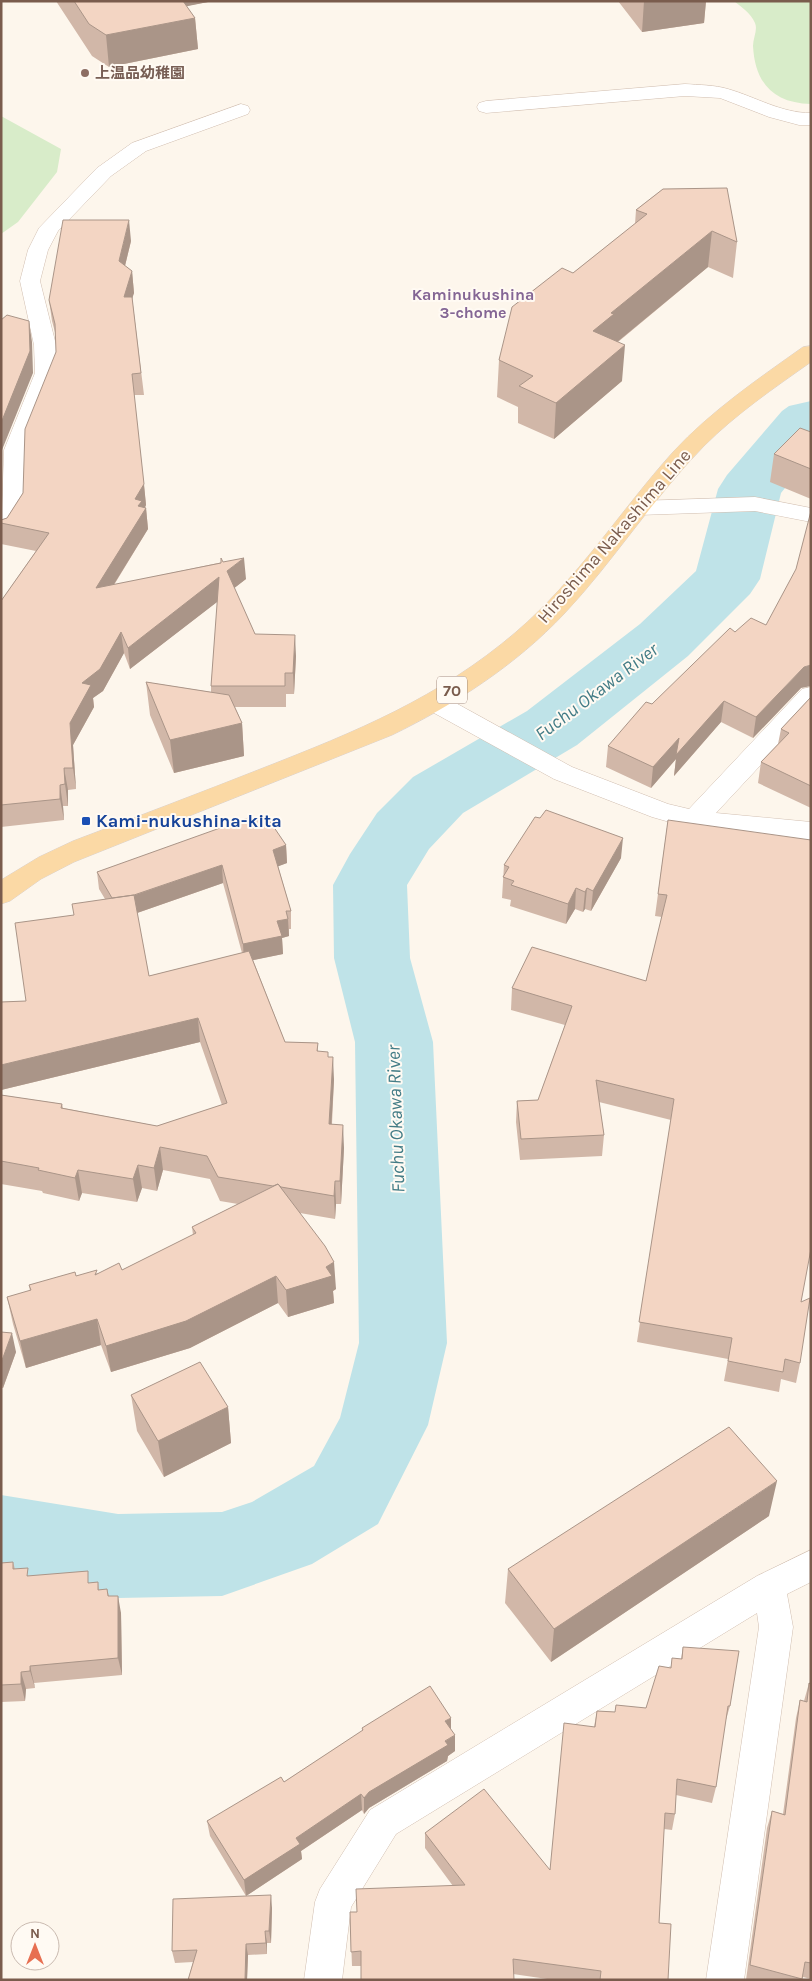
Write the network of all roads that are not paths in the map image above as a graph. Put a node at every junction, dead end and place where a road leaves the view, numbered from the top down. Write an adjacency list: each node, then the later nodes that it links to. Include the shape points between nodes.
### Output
1 (486, 107): 3 (street, via 685,90 723,93 776,113)
2 (241, 110): 7 (street, via 140,147 104,172 49,228 38,250 30,281 45,345 46,373 15,450 12,515)
3 (811, 119)
4 (811, 352): 5 (main road, Hiroshima Nakashima Line / 70, via 736,405 709,429)
5 (639, 508): 6 (street, via 755,504); 9 (main road, Hiroshima Nakashima Line / 70, via 549,616 500,658)
6 (811, 515)
7 (1, 534)
8 (811, 694): 10 (street)
9 (434, 702): 10 (street, via 563,773 661,811); 12 (main road, Hiroshima Nakashima Line / 70, via 376,732 89,844 47,863)
10 (694, 820): 11 (street)
11 (811, 831)
12 (1, 894)
13 (811, 1565): 14 (street)
14 (769, 1587): 15 (street, via 383,1822 333,1902); 16 (street, via 776,1627)
15 (323, 1980)
16 (725, 1980)

